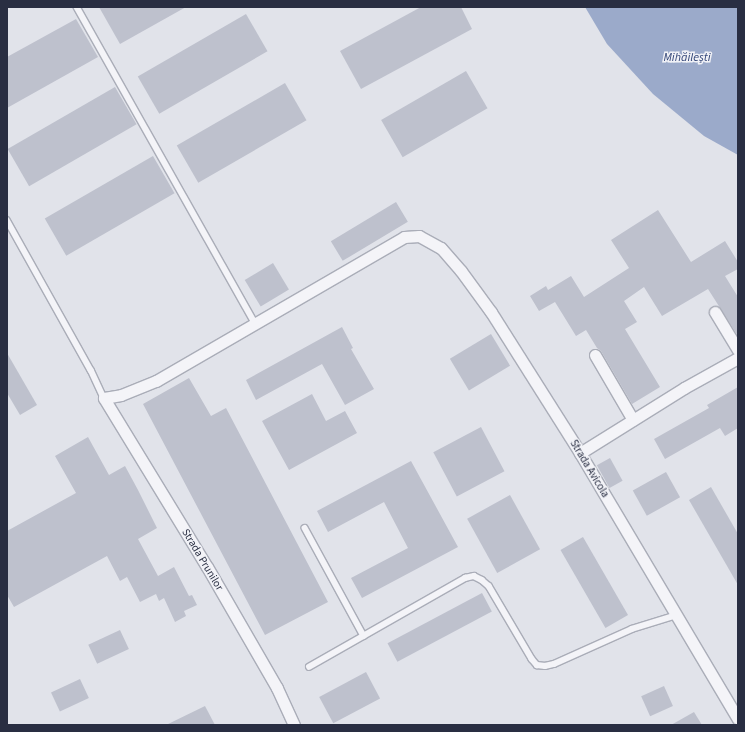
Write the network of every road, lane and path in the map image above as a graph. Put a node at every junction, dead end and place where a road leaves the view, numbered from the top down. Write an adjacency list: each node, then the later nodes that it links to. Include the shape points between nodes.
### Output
1 (77, 7): 4 (lane)
2 (7, 220): 8 (lane)
3 (716, 312): 5 (street)
4 (255, 323): 8 (street, via 156,381 121,395); 10 (street, Strada Avicola, via 404,237 419,236 441,248 461,271 491,312)
5 (738, 350)
6 (595, 355): 9 (street)
7 (738, 358): 9 (street)
8 (104, 398): 16 (street, Strada Prunilor, via 207,567 277,688)
9 (634, 420): 10 (street)
10 (580, 454): 12 (street, Strada Avicola)
11 (305, 528): 13 (lane)
12 (678, 615): 13 (lane, via 632,629 554,664 537,665 489,586 474,576 465,578); 15 (street, Strada Avicola)
13 (364, 636): 14 (lane)
14 (309, 667)
15 (738, 719)
16 (294, 725)

